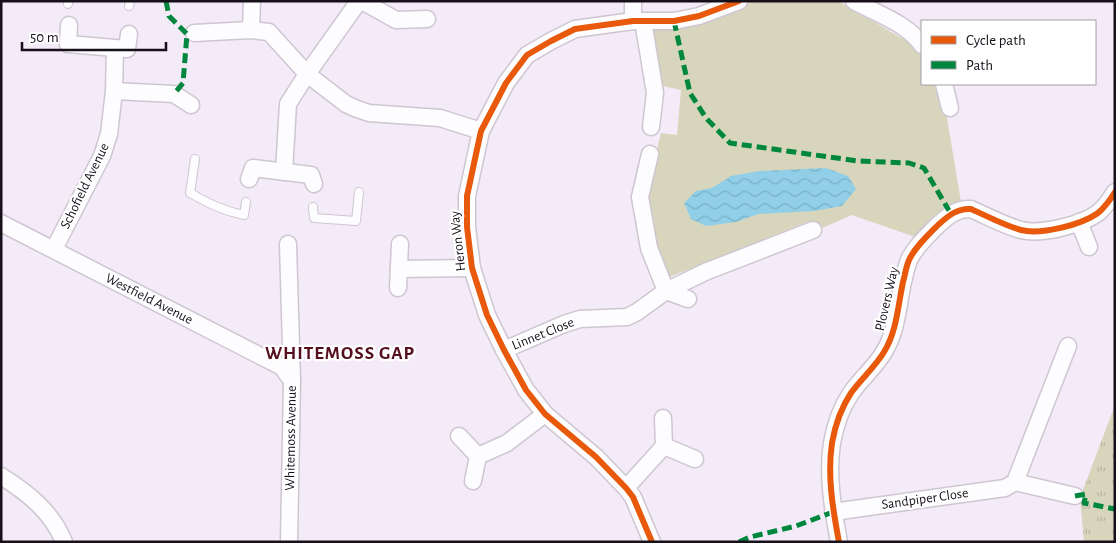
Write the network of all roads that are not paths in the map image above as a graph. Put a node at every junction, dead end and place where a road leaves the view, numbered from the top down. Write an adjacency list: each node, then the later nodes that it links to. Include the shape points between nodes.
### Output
1 (252, 1): 9 (street)
2 (360, 1): 6 (street, via 396,20); 14 (street)
3 (633, 1): 7 (street)
4 (739, 1): 7 (street, Heron Way, via 674,21)
5 (854, 1): 12 (street, via 911,32)
6 (427, 19)
7 (638, 21): 19 (street, via 655,93); 20 (street, Heron Way, via 575,30 528,56 506,83)
8 (68, 25): 13 (street, via 68,44)
9 (251, 30): 10 (street); 14 (street, via 269,32)
10 (194, 33)
11 (128, 34): 13 (street, via 127,49)
12 (921, 44)
13 (115, 49): 16 (street, Schofield Avenue)
14 (307, 74): 20 (street, via 357,110 440,118); 23 (street, via 288,104)
15 (944, 85): 18 (street)
16 (114, 92): 17 (street, via 174,94); 36 (street, Schofield Avenue, via 111,126 102,156)
17 (191, 105)
18 (950, 108)
19 (651, 126)
20 (481, 131): 37 (street, Heron Way, via 467,196)
21 (650, 154): 40 (street, via 640,197 649,248)
22 (194, 159): 28 (lane, via 190,193 228,212 244,215)
23 (284, 172): 24 (street, via 253,168); 25 (street, via 311,175)
24 (249, 179)
25 (314, 184)
26 (358, 192): 29 (lane, via 356,220 314,218)
27 (1115, 192): 30 (street, Plovers Way, via 1098,212)
28 (246, 202)
29 (313, 207)
30 (1079, 222): 35 (street); 56 (street, Plovers Way, via 1030,231 964,208 951,214 931,231 909,260 892,336 885,352 852,393 837,424 832,444)
31 (1, 223): 36 (street, Westfield Avenue)
32 (814, 230): 40 (street, Linnet Close, via 705,272)
33 (288, 244): 44 (street, Whitemoss Avenue)
34 (400, 244): 38 (street)
35 (1089, 247)
36 (54, 250): 44 (street, Westfield Avenue, via 282,367)
37 (472, 268): 38 (street); 43 (street, Heron Way, via 487,315)
38 (399, 269): 39 (street)
39 (398, 288)
40 (666, 291): 41 (street); 43 (street, Linnet Close, via 627,317 580,319)
41 (688, 299)
42 (1068, 346): 53 (street)
43 (504, 350): 45 (street, Heron Way, via 526,390)
44 (292, 381): 58 (street, Whitemoss Avenue)
45 (545, 414): 49 (street, via 507,443); 54 (street, Heron Way, via 596,457)
46 (663, 418): 48 (street)
47 (459, 436): 49 (street)
48 (664, 446): 50 (street); 54 (street)
49 (478, 456): 52 (street)
50 (695, 459)
51 (1, 476): 57 (street, via 42,508 59,529)
52 (473, 481)
53 (1015, 482): 55 (street); 56 (street, Sandpiper Close, via 1006,488)
54 (626, 488): 59 (street, Heron Way)
55 (1075, 496)
56 (833, 512): 60 (street, Plovers Way)
57 (64, 542)
58 (289, 542)
59 (652, 542)
60 (839, 542)

